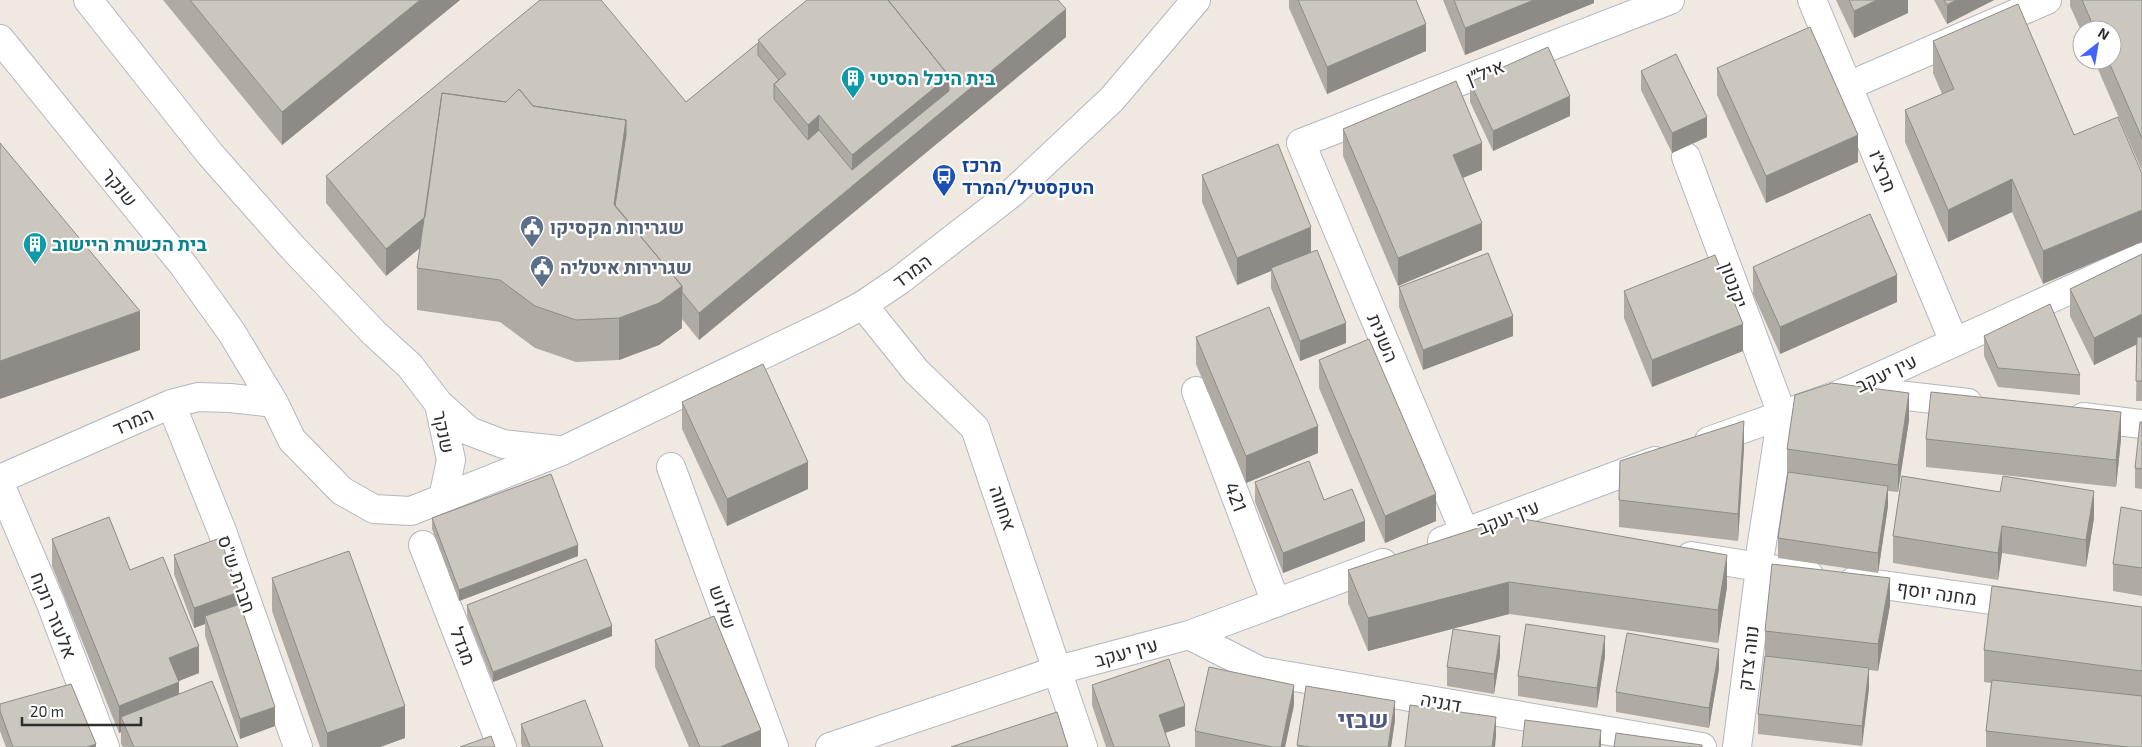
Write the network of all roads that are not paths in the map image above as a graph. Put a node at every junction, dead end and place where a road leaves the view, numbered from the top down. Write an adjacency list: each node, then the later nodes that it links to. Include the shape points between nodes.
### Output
1 (88, 0): 17 (street, שנקר, via 210,154 293,248 410,366)
2 (1196, 0): 11 (street, המרד, via 1112,98 1012,193)
3 (1670, 0): 8 (street, איל״ן)
4 (1812, 0): 7 (street, תרצ״ו)
5 (2047, 0): 7 (street)
6 (0, 39): 15 (street, שנקר, via 184,266 232,333)
7 (1848, 86): 12 (street, תרצ״ו)
8 (1301, 143): 29 (street, השנית)
9 (1686, 157): 19 (street, יקנטון)
10 (2142, 257): 12 (street, עין יעקב)
11 (863, 305): 22 (street, המרד); 36 (street, אחווה, via 916,371 975,428)
12 (1954, 342): 14 (street, עין יעקב)
13 (1196, 391): 33 (street, 421)
14 (1843, 392): 18 (street, via 1888,393); 19 (street, עין יעקב)
15 (274, 403): 16 (street, המרד, via 198,397); 26 (street, שנקר, via 292,440 342,491 374,509 411,511)
16 (171, 404): 24 (street, המרד); 38 (street, חברת ש"ס, via 222,531)
17 (438, 404): 22 (street, via 469,431 503,444); 26 (street, שנקר, via 451,460)
18 (1992, 407)
19 (1782, 414): 27 (street, עין יעקב); 32 (street, נווה צדק)
20 (2058, 414): 21 (street)
21 (2142, 424)
22 (562, 451): 26 (street, המרד)
23 (671, 467): 40 (street, שלוש)
24 (0, 479)
25 (0, 484): 37 (street, אלעזר רוקח)
26 (443, 498)
27 (1496, 521): 28 (street); 29 (street, עין יעקב)
28 (1543, 530)
29 (1465, 533): 33 (street, עין יעקב)
30 (423, 545): 39 (street, מגדל)
31 (1665, 552): 32 (street, מחנה יוסף)
32 (1760, 559): 34 (street, מחנה יוסף); 44 (street, נווה צדק)
33 (1276, 603): 35 (street, עין יעקב)
34 (2054, 609)
35 (1189, 635): 36 (street, עין יעקב); 43 (street, דגניה, via 1260,671)
36 (1058, 670): 41 (street, עין יעקב); 42 (street, אחווה)
37 (106, 747)
38 (298, 747)
39 (502, 747)
40 (774, 747)
41 (830, 747)
42 (1083, 747)
43 (1702, 747)
44 (1737, 747)

